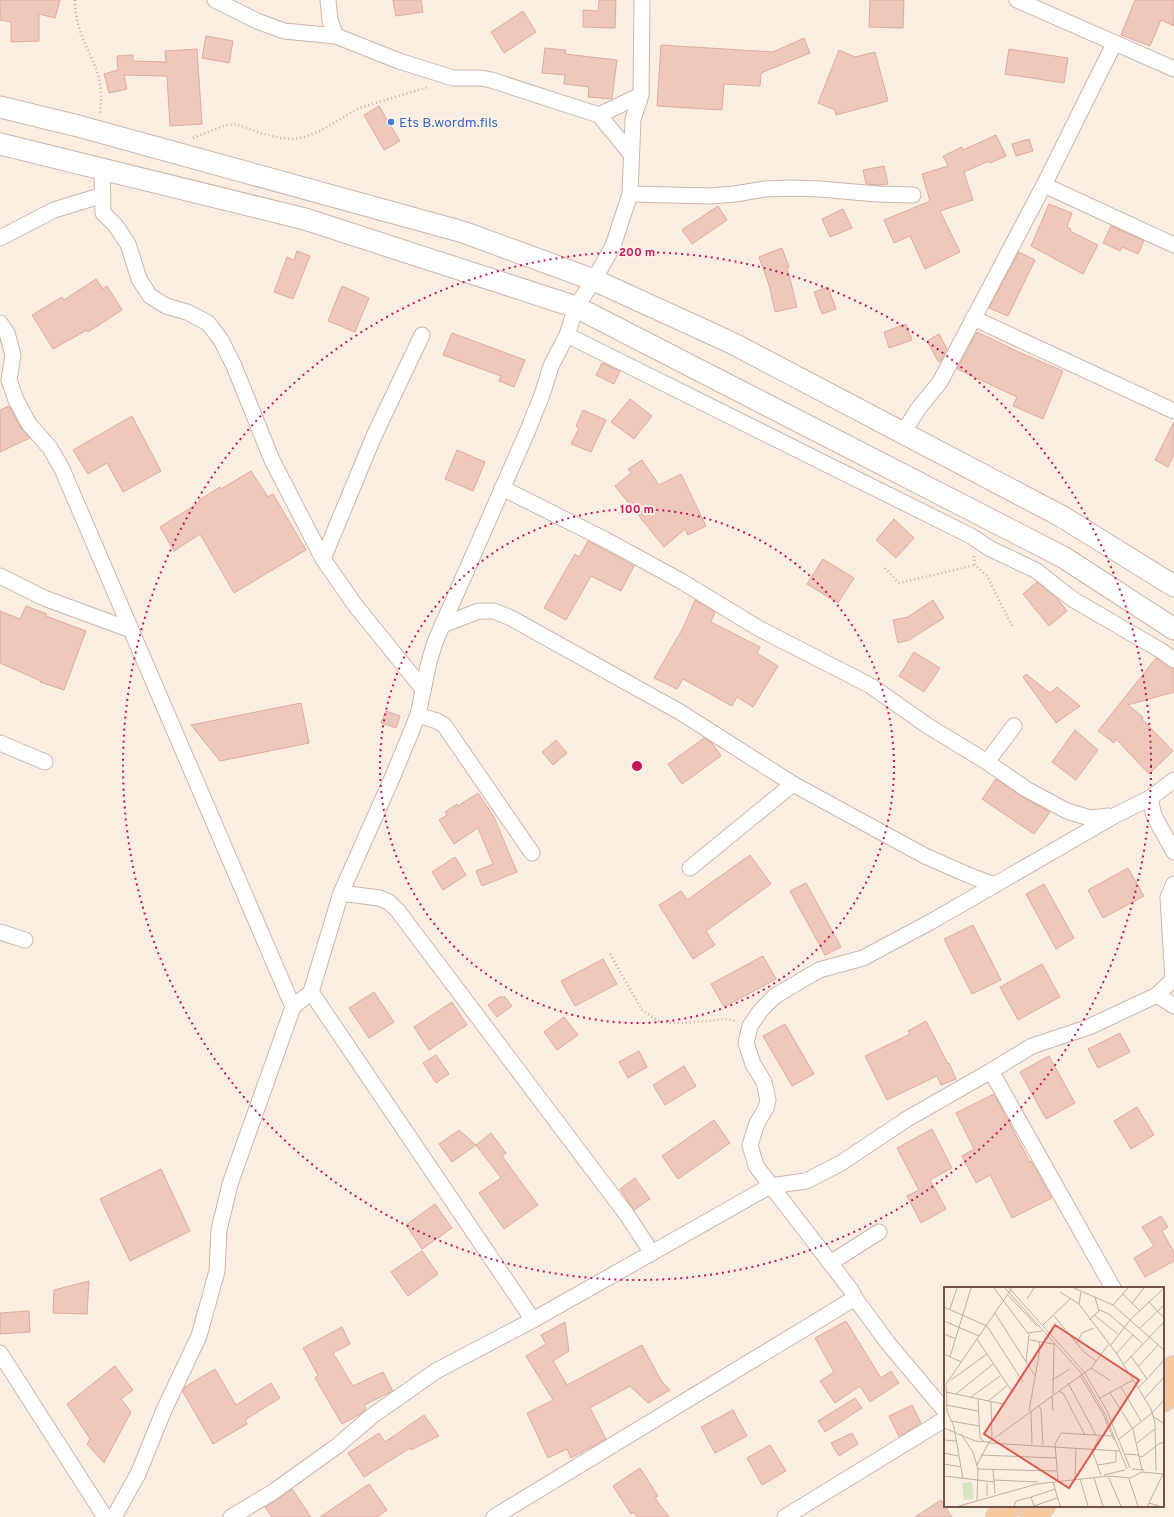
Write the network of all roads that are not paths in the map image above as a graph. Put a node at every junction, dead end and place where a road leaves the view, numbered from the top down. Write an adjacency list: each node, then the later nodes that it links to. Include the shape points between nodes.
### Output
1 (215, 0): 5 (street, via 284,31)
2 (328, 0): 5 (street, via 330,20)
3 (642, 0): 8 (street)
4 (1017, 0): 6 (street)
5 (336, 36): 10 (street, via 399,61 453,78 491,80)
6 (1114, 44): 7 (street); 14 (street)
7 (1174, 69)
8 (641, 95): 10 (street); 12 (street, via 633,119)
9 (0, 107): 20 (main road, via 463,232)
10 (599, 115): 12 (street)
11 (0, 144): 13 (main road)
12 (631, 154): 15 (street)
13 (102, 168): 17 (street); 21 (main road, via 305,219)
14 (1044, 185): 19 (street); 22 (street)
15 (630, 194): 16 (street, via 710,196 791,188); 20 (street, via 613,246)
16 (913, 195)
17 (103, 196): 18 (street, via 54,210); 29 (street, via 103,213 128,244 139,279 150,296 166,306 187,312 208,323 221,340 272,460)
18 (0, 238)
19 (1174, 245)
20 (594, 280): 21 (street); 27 (main road, via 732,343)
21 (576, 307): 24 (street); 33 (main road, via 1063,557)
22 (973, 318): 26 (street); 27 (street, via 940,382)
23 (0, 323): 34 (street, via 7,333 13,355 9,380 16,400 29,424 50,448 62,469)
24 (567, 335): 28 (street, via 551,366 528,430); 35 (street, via 1038,571 1074,600)
25 (422, 336): 29 (street, via 374,436)
26 (1174, 411)
27 (903, 432): 31 (main road, via 1061,516)
28 (502, 488): 32 (street); 41 (street, via 604,540 680,581 758,628 871,686 928,726)
29 (323, 559): 36 (street, via 355,605)
30 (0, 576): 34 (street, via 44,598)
31 (1174, 586)
32 (442, 625): 36 (street, via 429,662); 43 (street, via 479,612 494,611 511,618 680,712)
33 (1174, 628)
34 (131, 630): 58 (street)
35 (1174, 660)
36 (424, 689): 37 (street)
37 (418, 715): 47 (street, via 444,725); 51 (street)
38 (1014, 726): 41 (street)
39 (0, 742): 40 (street)
40 (45, 762)
41 (987, 762): 45 (street, via 1026,789 1067,811 1090,818)
42 (1174, 780): 44 (street)
43 (793, 784): 48 (street); 50 (street, via 925,856)
44 (1150, 798): 45 (street); 46 (street, via 1154,816)
45 (1114, 816): 50 (street)
46 (1174, 852)
47 (532, 853)
48 (690, 868)
49 (1174, 884): 54 (street, via 1168,898)
50 (995, 885): 60 (street, via 864,958 819,970 775,996 761,1010 750,1026 746,1043 753,1064 764,1082 768,1100 750,1145 756,1166)
51 (341, 892): 55 (street); 62 (street, via 379,898 389,902 398,911 627,1215)
52 (0, 932): 53 (street)
53 (25, 940)
54 (1173, 980): 56 (street)
55 (310, 992): 58 (street); 66 (street)
56 (1157, 995): 57 (street); 59 (street, via 1089,1027 1032,1046)
57 (1174, 1006)
58 (293, 1007): 75 (street, via 230,1184 219,1230 217,1271 200,1336 164,1410 138,1474)
59 (991, 1071): 60 (street, via 906,1118 834,1167 806,1181); 64 (street)
60 (770, 1186): 62 (street); 63 (street)
61 (879, 1232): 63 (street)
62 (652, 1253): 66 (street)
63 (830, 1263): 65 (street)
64 (1112, 1287)
65 (855, 1298): 70 (street, via 887,1342); 77 (street)
66 (533, 1320): 76 (street, via 436,1371 372,1416 337,1446 279,1488)
67 (0, 1353): 74 (street)
68 (1168, 1376): 69 (main road)
69 (1164, 1396)
70 (944, 1410)
71 (944, 1420): 78 (street)
72 (1010, 1507): 79 (main road)
73 (1043, 1507): 80 (main road)
74 (105, 1517)
75 (114, 1517)
76 (231, 1517)
77 (494, 1517)
78 (785, 1517)
79 (997, 1517)
80 (1031, 1517)

